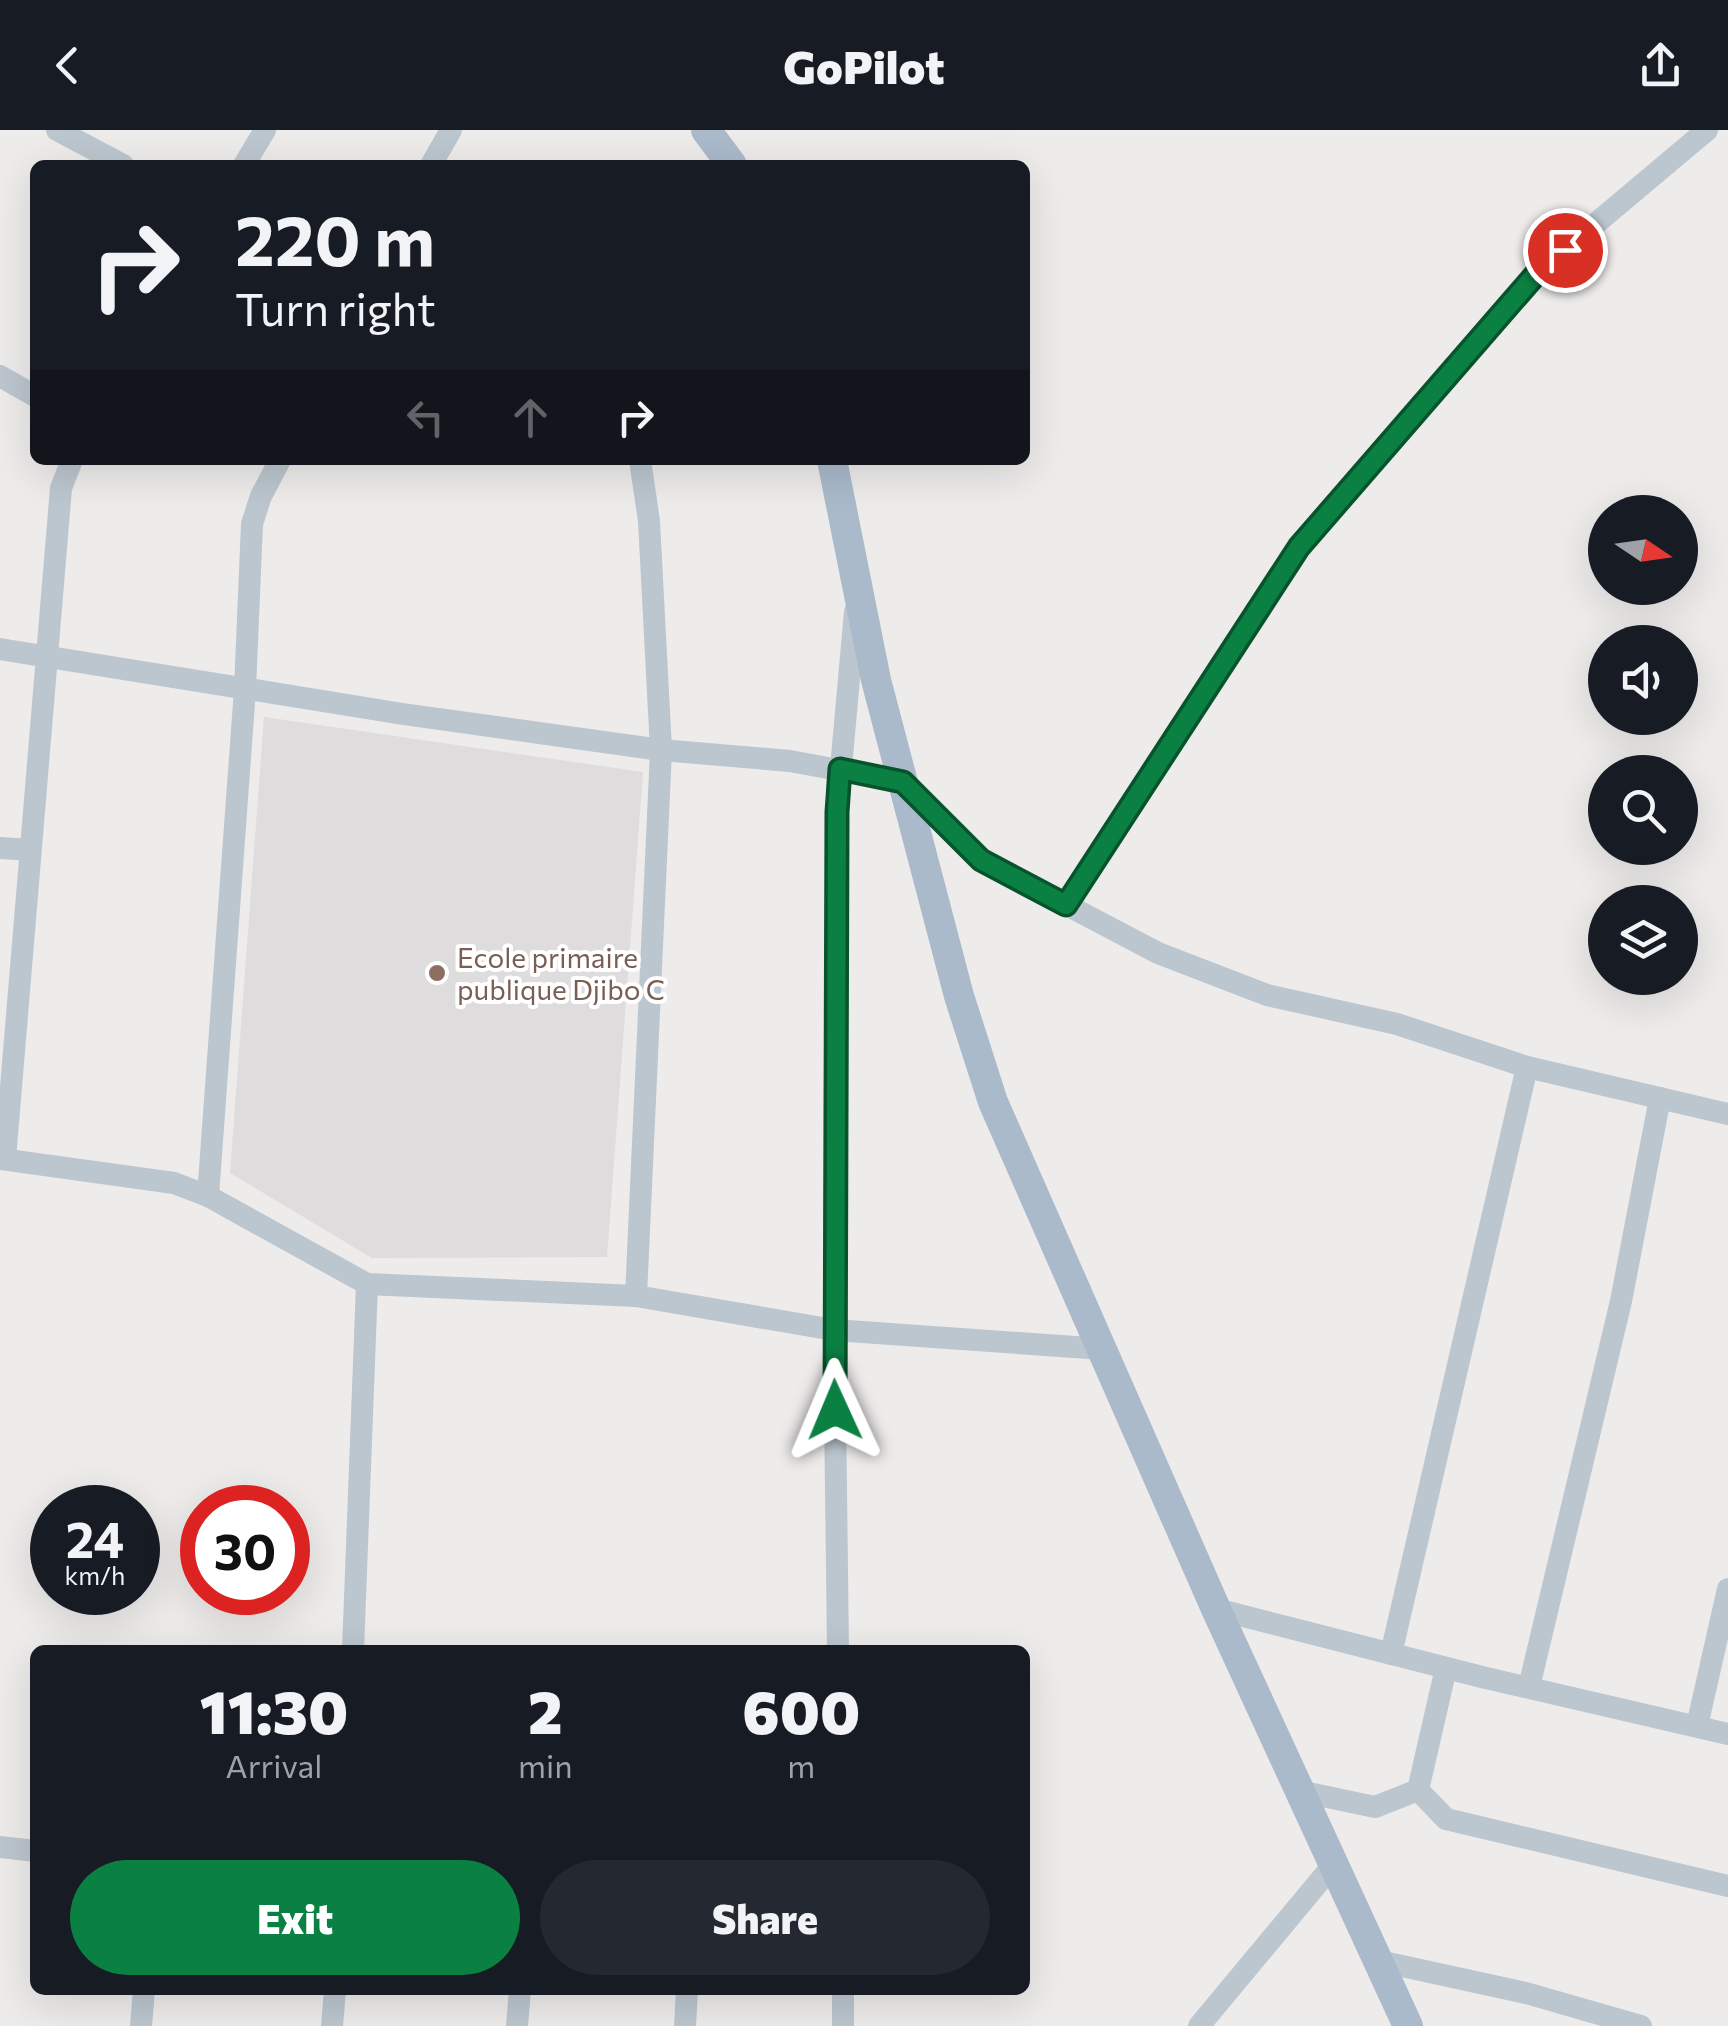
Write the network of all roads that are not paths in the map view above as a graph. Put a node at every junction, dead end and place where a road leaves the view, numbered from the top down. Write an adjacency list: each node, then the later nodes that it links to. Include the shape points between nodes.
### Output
1 (56, 130): 5 (street)
2 (265, 130): 6 (street)
3 (706, 130): 7 (main road)
4 (1707, 130): 23 (street, via 1536,274 1299,547)
5 (113, 160)
6 (247, 160)
7 (728, 160)
8 (0, 376): 9 (street)
9 (30, 393)
10 (70, 465): 16 (street, via 60,488)
11 (278, 465): 17 (street, via 252,524)
12 (641, 465): 18 (street)
13 (833, 465): 14 (main road)
14 (857, 588): 19 (street); 20 (main road)
15 (0, 649): 16 (street)
16 (47, 656): 17 (street); 22 (street)
17 (245, 690): 18 (street); 29 (street)
18 (661, 750): 19 (street); 31 (street)
19 (840, 769): 20 (street); 32 (street)
20 (903, 782): 23 (street, via 981,860); 33 (main road, via 987,1085)
21 (0, 848): 22 (street)
22 (30, 850): 24 (street)
23 (1066, 905): 25 (street, via 1158,953 1267,996 1398,1024)
24 (6, 1059): 28 (street)
25 (1527, 1067): 26 (street); 38 (street)
26 (1660, 1098): 27 (street); 40 (street, via 1621,1301)
27 (1728, 1114)
28 (2, 1159): 29 (street, via 174,1183)
29 (208, 1196): 30 (street)
30 (367, 1284): 31 (street); 36 (street)
31 (636, 1296): 32 (street)
32 (834, 1330): 33 (street); 37 (street)
33 (1103, 1349): 35 (main road)
34 (1728, 1589): 41 (street)
35 (1216, 1608): 38 (street); 44 (main road)
36 (353, 1645)
37 (838, 1645)
38 (1390, 1654): 39 (street)
39 (1446, 1668): 40 (street); 43 (street)
40 (1529, 1687): 41 (street)
41 (1697, 1726): 42 (street)
42 (1728, 1734)
43 (1418, 1790): 44 (street, via 1375,1808); 48 (street, via 1446,1819)
44 (1299, 1791): 47 (main road)
45 (0, 1847): 46 (street)
46 (30, 1850)
47 (1333, 1865): 49 (main road); 60 (street)
48 (1728, 1886)
49 (1378, 1962): 61 (main road); 62 (street)
50 (144, 1995): 55 (street)
51 (335, 1995): 56 (street)
52 (520, 1995): 57 (street)
53 (688, 1995): 58 (street)
54 (842, 1995): 59 (street)
55 (141, 2026)
56 (332, 2026)
57 (517, 2026)
58 (685, 2026)
59 (843, 2026)
60 (1200, 2026)
61 (1408, 2026)
62 (1641, 2026)

